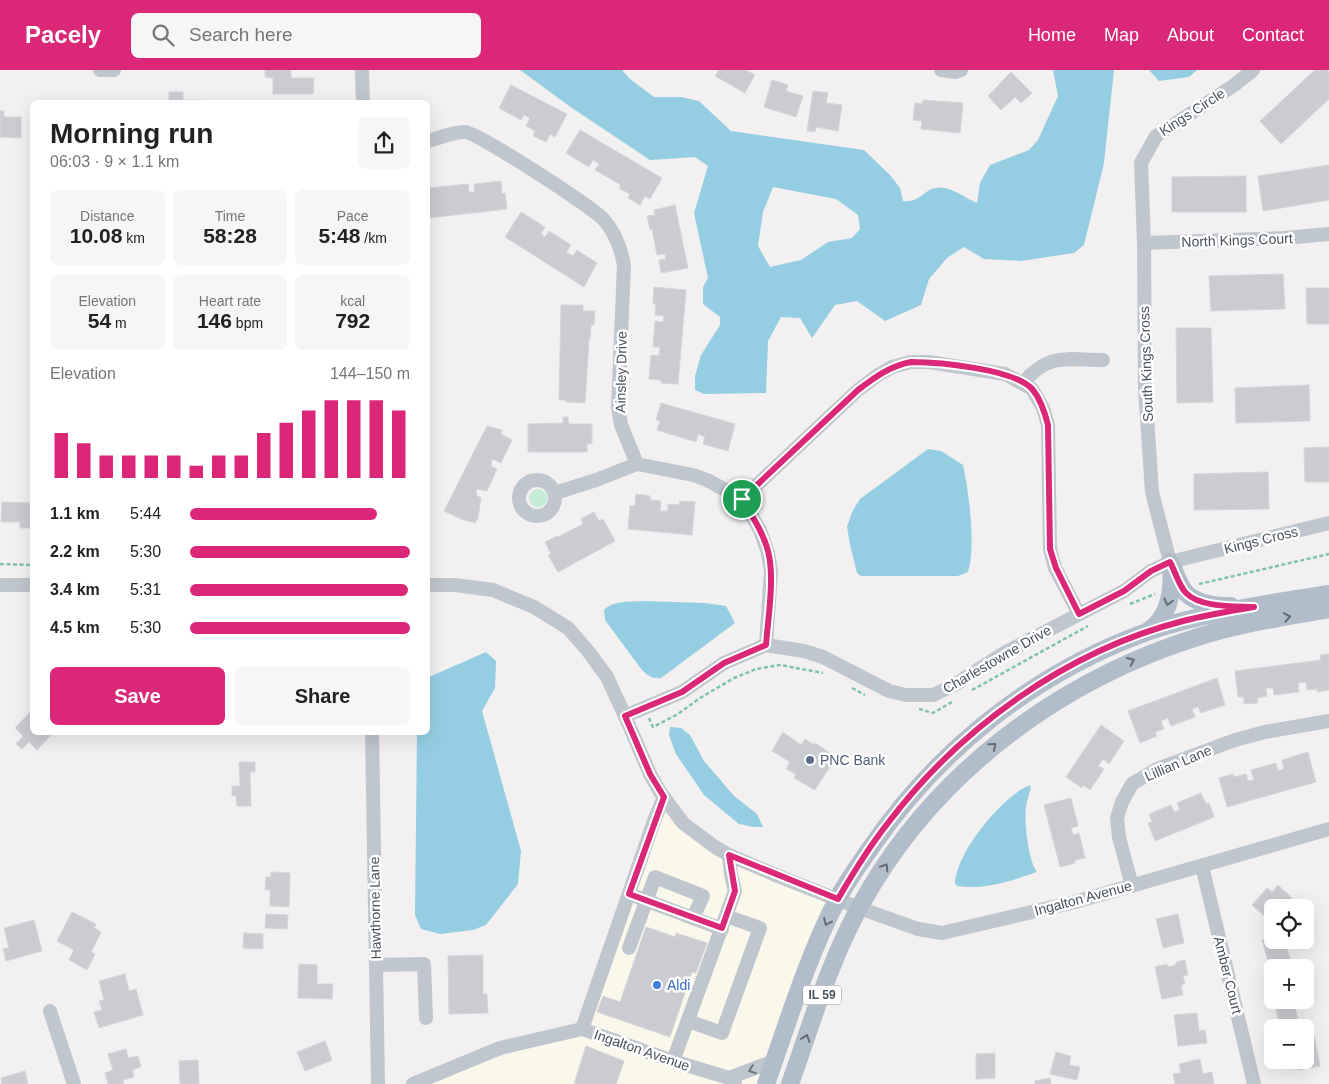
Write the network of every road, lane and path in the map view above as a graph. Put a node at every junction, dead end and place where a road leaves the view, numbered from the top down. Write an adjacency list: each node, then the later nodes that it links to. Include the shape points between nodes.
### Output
1 (100, 70): 2 (street)
2 (114, 70)
3 (362, 70): 7 (street)
4 (941, 70): 5 (street)
5 (961, 70)
6 (1253, 70): 9 (street, Kings Circle, via 1156,136)
7 (363, 100)
8 (430, 140): 14 (street, Ainsley Drive, via 466,132 475,135 604,219 620,246 624,265 618,407 621,425)
9 (1141, 163): 11 (street, South Kings Cross)
10 (1329, 234): 11 (street, North Kings Court)
11 (1144, 243): 18 (street, South Kings Cross, via 1145,388 1152,492)
12 (1103, 360): 13 (street, via 1053,360 1035,370)
13 (1023, 383): 16 (street, via 1005,374 929,362 892,367 858,390); 27 (street, via 1032,389 1046,415 1050,549)
14 (637, 464): 15 (street); 16 (street, via 700,478)
15 (555, 493)
16 (742, 499): 29 (street, via 760,530 771,571)
17 (1329, 523): 18 (street, Kings Cross)
18 (1170, 562): 25 (main road, via 1186,593 1196,600); 27 (street, Charlestowne Drive); 28 (main road, one-way to 28, via 1172,584 1168,605 1154,627)
19 (0, 564): 20 (path)
20 (30, 565)
21 (0, 585): 22 (street)
22 (30, 585)
23 (430, 586): 30 (street, Ingalton Avenue, via 455,585 493,590 534,607 568,628 607,677)
24 (1329, 594): 25 (main road, IL 59)
25 (1254, 607): 28 (main road, IL 59, via 1182,621)
26 (1329, 609): 41 (main road, IL 59, one-way to 26, via 898,847 938,799 964,771 1038,712 1093,679 1160,650 1231,628)
27 (1079, 614): 29 (street, Charlestowne Drive, via 933,695 889,691 823,658 804,651)
28 (1144, 633): 39 (main road, IL 59, via 1109,647 1046,680 976,730 935,769 893,817 857,866)
29 (766, 645): 30 (street, via 724,663 682,692)
30 (625, 716): 33 (street, Ingalton Avenue, via 650,774)
31 (1329, 721): 37 (street, Lillian Lane, via 1235,740 1157,769 1132,784 1118,818 1119,837)
32 (372, 735): 45 (street, Hawthorne Lane)
33 (664, 797): 35 (street, Ingalton Avenue, via 683,823); 38 (street)
34 (1329, 829): 36 (street, Ingalton Avenue)
35 (729, 855): 39 (street, Ingalton Avenue); 43 (street, via 735,891)
36 (1202, 866): 37 (street, Ingalton Avenue); 58 (street, Amber Court)
37 (1132, 886): 41 (street, Ingalton Avenue, via 942,933)
38 (629, 894): 40 (street); 49 (street)
39 (838, 899): 41 (street, Ingalton Avenue); 51 (main road, IL 59, one-way to 51, via 804,974)
40 (646, 900): 42 (street); 42 (street, via 655,878 702,896); 44 (street)
41 (859, 908): 57 (main road, IL 59, one-way to 41, via 828,978)
42 (693, 918): 43 (street)
43 (724, 922): 48 (street); 48 (street, via 760,928 722,1033)
44 (629, 948)
45 (376, 965): 47 (street, via 424,964); 54 (street, Hawthorne Lane)
46 (50, 1011): 53 (street)
47 (426, 1018)
48 (688, 1021): 50 (street)
49 (582, 1029): 50 (street, Ingalton Avenue); 55 (street, Ingalton Avenue, via 500,1048)
50 (673, 1061): 52 (street, Ingalton Avenue)
51 (774, 1061): 52 (street, Ingalton Avenue, one-way to 52); 56 (main road, IL 59)
52 (732, 1081)
53 (74, 1084)
54 (378, 1084)
55 (413, 1084)
56 (766, 1084)
57 (790, 1084)
58 (1254, 1084)

